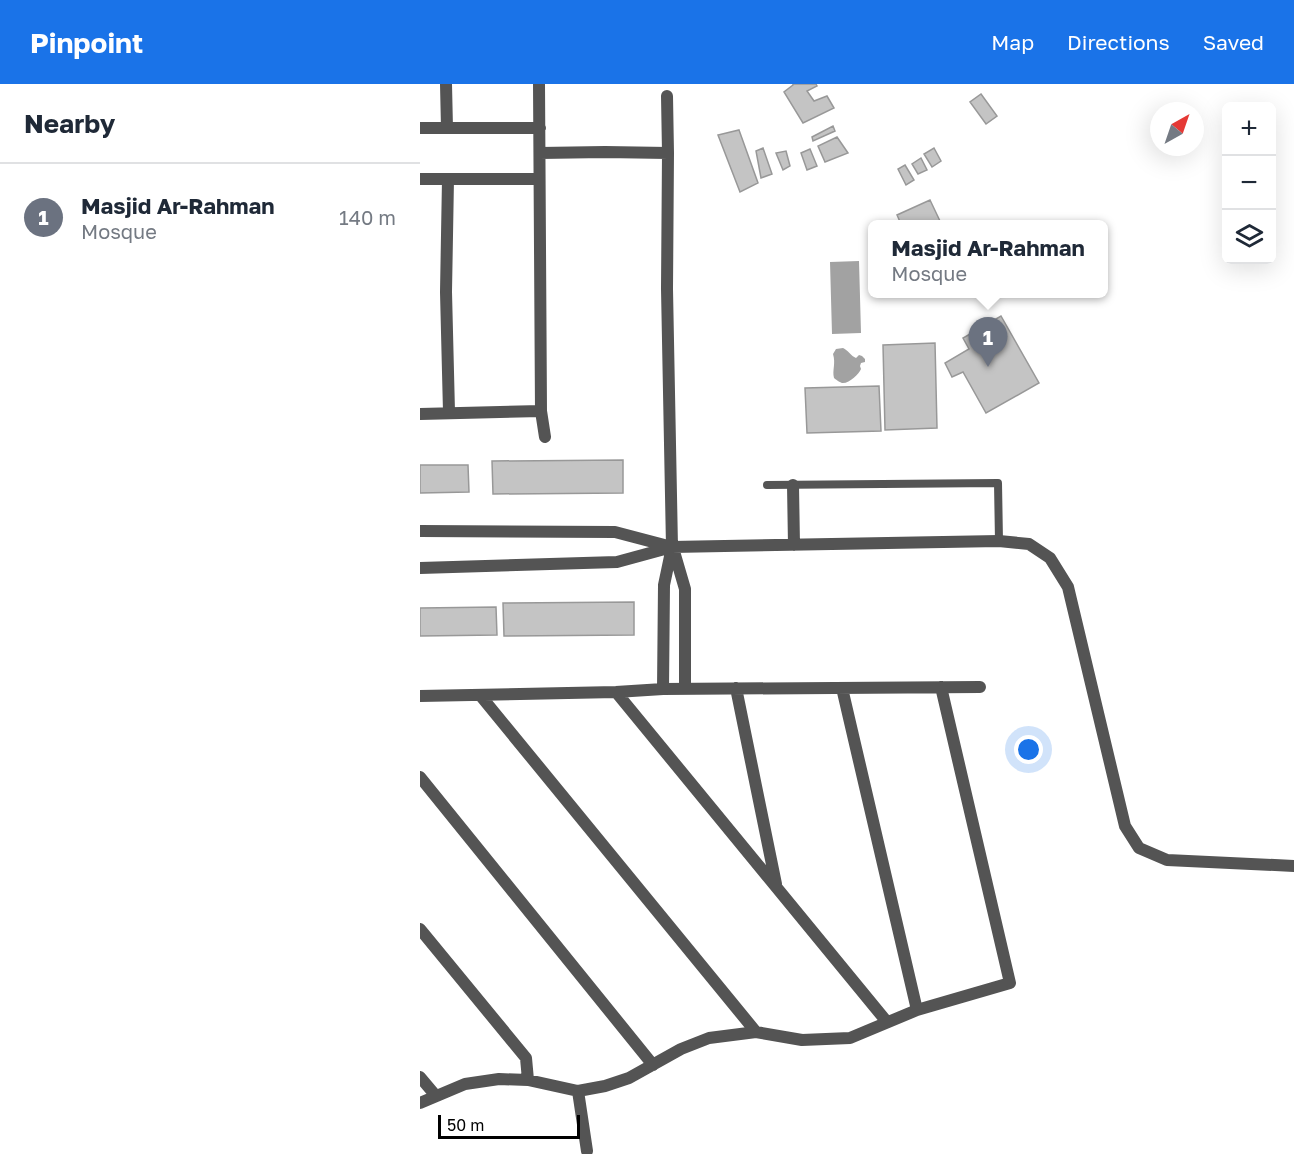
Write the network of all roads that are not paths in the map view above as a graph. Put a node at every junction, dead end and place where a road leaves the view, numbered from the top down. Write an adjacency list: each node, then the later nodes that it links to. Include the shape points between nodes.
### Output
1 (446, 84): 5 (street)
2 (539, 84): 6 (street)
3 (667, 96): 8 (street)
4 (420, 128): 5 (street)
5 (447, 128): 6 (street)
6 (540, 128): 7 (street)
7 (540, 153): 8 (street); 11 (street)
8 (668, 153): 21 (street, via 666,289)
9 (420, 179): 10 (street)
10 (448, 179): 11 (street); 13 (street)
11 (539, 179): 12 (street)
12 (541, 411): 13 (street); 15 (street)
13 (449, 412): 14 (street)
14 (420, 414)
15 (544, 437)
16 (766, 485): 17 (lane)
17 (793, 485): 19 (lane, via 998,483); 20 (street)
18 (420, 531): 21 (street, via 615,532)
19 (999, 542): 20 (street); 33 (street, via 1029,544 1050,558 1068,587 1125,826 1139,848 1167,860)
20 (794, 545): 21 (street)
21 (672, 547): 22 (street, via 617,562); 27 (street, via 664,585); 28 (street, via 685,589)
22 (420, 568)
23 (941, 687): 24 (street); 26 (street); 36 (street, via 1010,983)
24 (980, 687)
25 (736, 688): 26 (street); 28 (street); 34 (street)
26 (842, 688): 36 (street)
27 (663, 689): 28 (street); 29 (street)
28 (685, 689)
29 (616, 692): 30 (street); 34 (street)
30 (480, 695): 31 (street); 38 (street)
31 (420, 696)
32 (420, 777): 39 (street)
33 (1294, 866)
34 (776, 887): 37 (street)
35 (420, 929): 41 (street, via 526,1058)
36 (917, 1010): 37 (street)
37 (887, 1022): 38 (street, via 850,1038 802,1040)
38 (756, 1032): 39 (street, via 710,1038)
39 (653, 1065): 42 (street, via 621,1081)
40 (420, 1077): 43 (street)
41 (528, 1080): 42 (street); 43 (street, via 465,1084)
42 (578, 1091): 45 (street)
43 (436, 1096): 44 (street)
44 (420, 1103)
45 (587, 1151)

